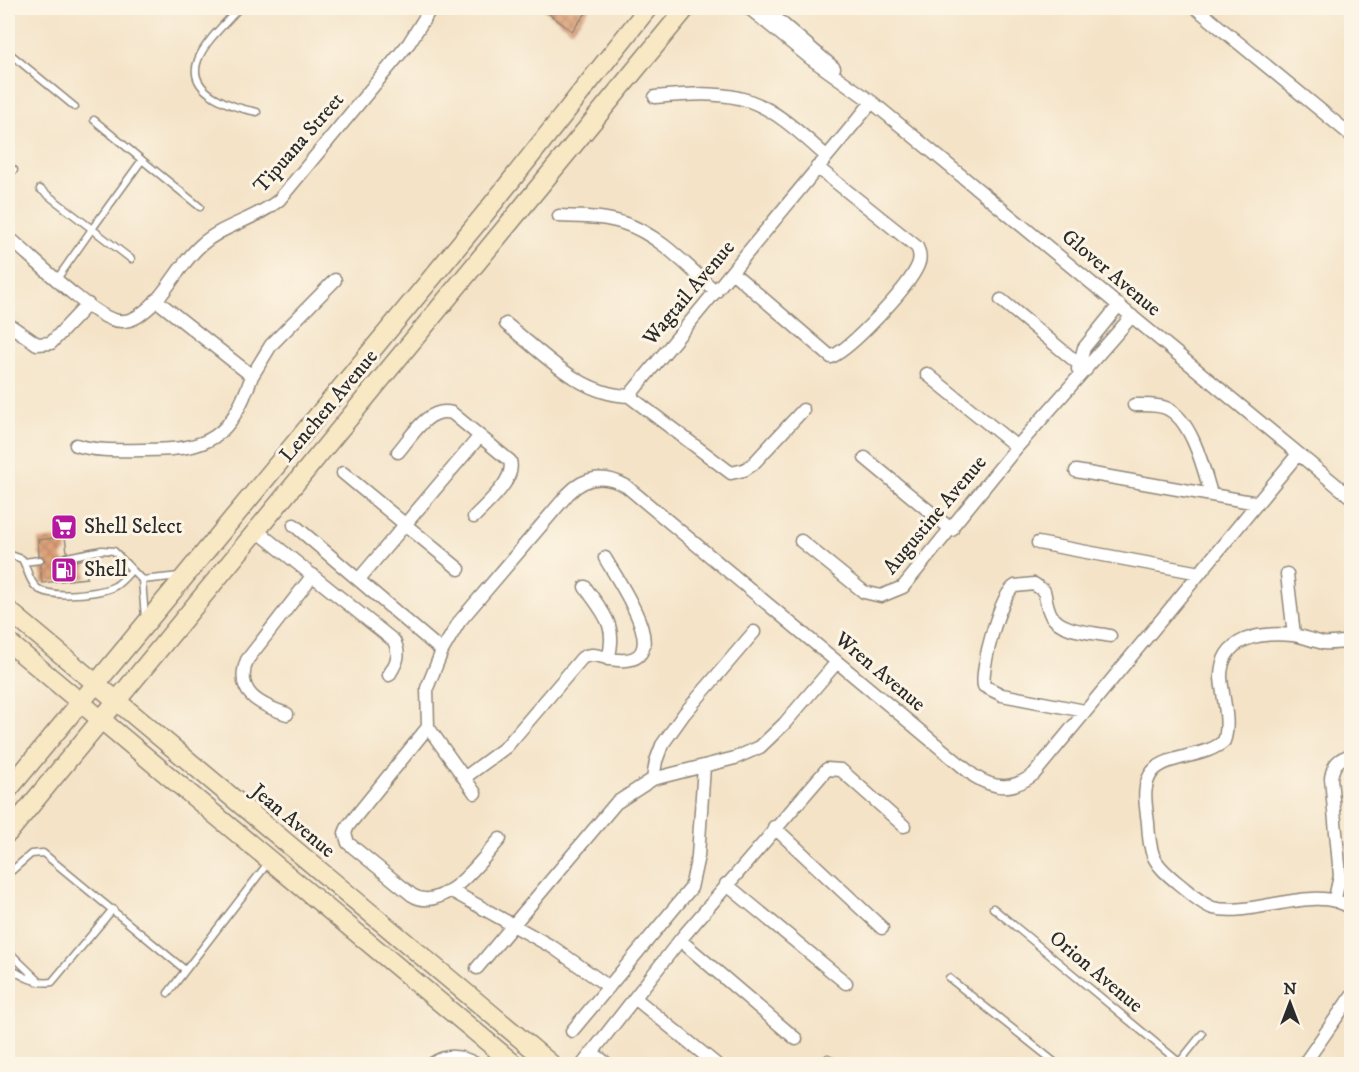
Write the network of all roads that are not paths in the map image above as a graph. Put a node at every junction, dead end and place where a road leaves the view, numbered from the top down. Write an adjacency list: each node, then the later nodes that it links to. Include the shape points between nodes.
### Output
1 (239, 8): 13 (lane, via 202,53 196,70 201,85 220,101)
2 (431, 8): 31 (street, Tipuana Street, via 409,43 279,200 257,217 207,240)
3 (648, 8): 70 (main road, Lenchen Avenue, via 483,216)
4 (686, 8): 58 (main road, Lenchen Avenue)
5 (749, 8): 9 (street, Glover Avenue, via 810,58)
6 (765, 8): 9 (street, Glover Avenue, via 817,51)
7 (1196, 8): 15 (street)
8 (8, 54): 12 (lane)
9 (844, 80): 11 (street, Glover Avenue)
10 (655, 97): 16 (street, via 715,94 745,98 779,115)
11 (872, 102): 16 (street, Wagtail Avenue); 34 (street, Glover Avenue)
12 (75, 107)
13 (257, 112)
14 (94, 120): 17 (lane)
15 (1352, 136)
16 (826, 156): 19 (street, Wagtail Avenue)
17 (142, 160): 22 (lane); 24 (lane)
18 (8, 165): 20 (lane)
19 (817, 167): 27 (street, Wagtail Avenue); 27 (street, via 917,247 918,265 904,286 850,344 831,357 825,356)
20 (14, 170)
21 (40, 189): 24 (lane)
22 (200, 207)
23 (559, 216): 30 (street, via 604,218 635,227)
24 (92, 230): 26 (lane); 28 (lane)
25 (8, 237): 28 (street, Tipuana Street)
26 (130, 259)
27 (732, 272): 30 (street, Wagtail Avenue)
28 (57, 279): 33 (street, Tipuana Street)
29 (335, 280): 40 (street, via 270,345)
30 (716, 292): 41 (street, Wagtail Avenue)
31 (156, 300): 33 (street, Tipuana Street, via 141,315 120,321); 40 (street)
32 (1001, 300): 38 (street)
33 (88, 304): 36 (street, via 51,343 37,344)
34 (1119, 305): 35 (street, Glover Avenue); 38 (street, Augustine Avenue, via 1084,348)
35 (1132, 316): 38 (street, Augustine Avenue); 48 (street, Glover Avenue)
36 (8, 324)
37 (506, 324): 41 (street, via 582,384 603,394)
38 (1081, 370): 46 (street, Augustine Avenue)
39 (927, 374): 46 (street)
40 (252, 376): 45 (street, via 236,414 224,430 208,441 177,450 114,452)
41 (629, 396): 43 (street, via 731,473 753,464)
42 (1134, 405): 52 (street, via 1166,408 1182,421)
43 (803, 410)
44 (480, 436): 47 (street, via 452,413 440,411 429,416); 55 (street, via 512,467 500,488); 56 (street)
45 (76, 445)
46 (1017, 447): 59 (street, Augustine Avenue)
47 (398, 452)
48 (1298, 454): 53 (street, Glover Avenue); 54 (street, Wren Avenue)
49 (865, 459): 59 (street)
50 (1076, 471): 52 (street)
51 (343, 473): 56 (street)
52 (1210, 494): 54 (street)
53 (1352, 498)
54 (1257, 503): 69 (street, Wren Avenue)
55 (474, 517)
56 (405, 523): 67 (street); 73 (street)
57 (294, 525): 73 (street)
58 (256, 530): 72 (street); 88 (main road, Lenchen Avenue)
59 (951, 530): 60 (street, Augustine Avenue, via 911,580 881,596 864,592)
60 (801, 541)
61 (1038, 543): 69 (street)
62 (8, 554): 66 (lane)
63 (68, 557): 68 (lane, via 114,551)
64 (605, 558): 84 (street, via 639,617 645,636 635,657)
65 (40, 560): 66 (lane)
66 (24, 562): 68 (lane, via 37,589 64,594 103,591)
67 (459, 569)
68 (132, 570): 74 (lane)
69 (1200, 573): 90 (street, Wren Avenue)
70 (187, 574): 74 (lane); 77 (main road, Lenchen Avenue)
71 (1287, 574): 79 (street)
72 (313, 575): 86 (street, via 394,641 399,650 398,660); 91 (street, via 243,670 244,682 253,698 264,707)
73 (359, 579): 83 (street)
74 (142, 580): 77 (lane)
75 (585, 587): 84 (street, via 610,624)
76 (8, 610): 87 (main road, Jean Avenue)
77 (145, 625): 87 (main road, Lenchen Avenue)
78 (754, 632): 97 (street, via 662,745)
79 (1294, 635): 81 (street, via 1324,643); 109 (street, via 1254,636 1228,649 1222,664 1224,741 1152,772 1145,791 1149,850 1156,864 1213,908)
80 (1110, 636): 90 (street, via 1064,627 1049,611 1044,591 1034,584 1015,586 1003,600 984,669 984,686 1002,695)
81 (1352, 641)
82 (8, 642): 89 (main road)
83 (441, 651): 85 (street, Wren Avenue, via 459,622 568,494 583,482 603,478 615,480 639,496); 93 (street, Wren Avenue, via 427,688)
84 (608, 659): 96 (street, via 591,654 582,658 506,747)
85 (837, 662): 90 (street, Wren Avenue, via 974,776 997,787 1014,787 1034,774); 95 (street, via 760,747 749,754)
86 (388, 675)
87 (96, 684): 88 (main road, Jean Avenue); 89 (main road, Lenchen Avenue)
88 (115, 700): 92 (main road, Lenchen Avenue); 100 (main road, Jean Avenue)
89 (80, 704): 92 (main road); 98 (main road, Lenchen Avenue)
90 (1085, 711)
91 (287, 714)
92 (99, 721): 103 (main road, Lenchen Avenue); 105 (main road)
93 (428, 727): 96 (street); 108 (street, via 357,812 345,838 352,848 418,898 433,898)
94 (1352, 755): 109 (street, via 1336,764 1331,778 1340,876)
95 (704, 766): 97 (street); 123 (street, via 698,856 691,888)
96 (464, 778): 99 (street)
97 (653, 780): 113 (street, via 608,811)
98 (8, 790)
99 (475, 793)
100 (229, 797): 105 (main road, via 237,816 272,844 274,852); 137 (main road, Jean Avenue)
101 (904, 826): 102 (street, via 861,786 841,770 832,768 824,771)
102 (774, 827): 107 (street); 114 (street)
103 (8, 833)
104 (500, 839): 108 (street)
105 (268, 862): 119 (lane); 136 (main road)
106 (8, 874): 111 (lane, via 31,854 43,853)
107 (726, 884): 115 (street); 122 (street)
108 (450, 890): 113 (street)
109 (1335, 898): 112 (street)
110 (993, 908): 132 (lane, Orion Avenue)
111 (113, 909): 119 (lane); 121 (lane, via 56,978)
112 (1352, 909)
113 (511, 924): 118 (street); 123 (street, via 565,955)
114 (882, 928)
115 (680, 940): 126 (street); 129 (street)
116 (8, 951): 121 (lane)
117 (8, 967): 121 (lane)
118 (477, 968)
119 (184, 969): 124 (lane)
120 (949, 978): 142 (lane)
121 (39, 981)
122 (846, 983)
123 (609, 987): 127 (street)
124 (168, 993)
125 (1352, 995): 133 (street)
126 (636, 999): 130 (street); 140 (street)
127 (572, 1031)
128 (1202, 1034): 132 (lane)
129 (796, 1039)
130 (593, 1053): 138 (street); 139 (street)
131 (828, 1058): 141 (lane)
132 (1178, 1063)
133 (1307, 1063)
134 (432, 1065): 135 (street, via 455,1056)
135 (476, 1065)
136 (514, 1065)
137 (551, 1065)
138 (583, 1065)
139 (607, 1065)
140 (716, 1065)
141 (836, 1065)
142 (1057, 1065)

